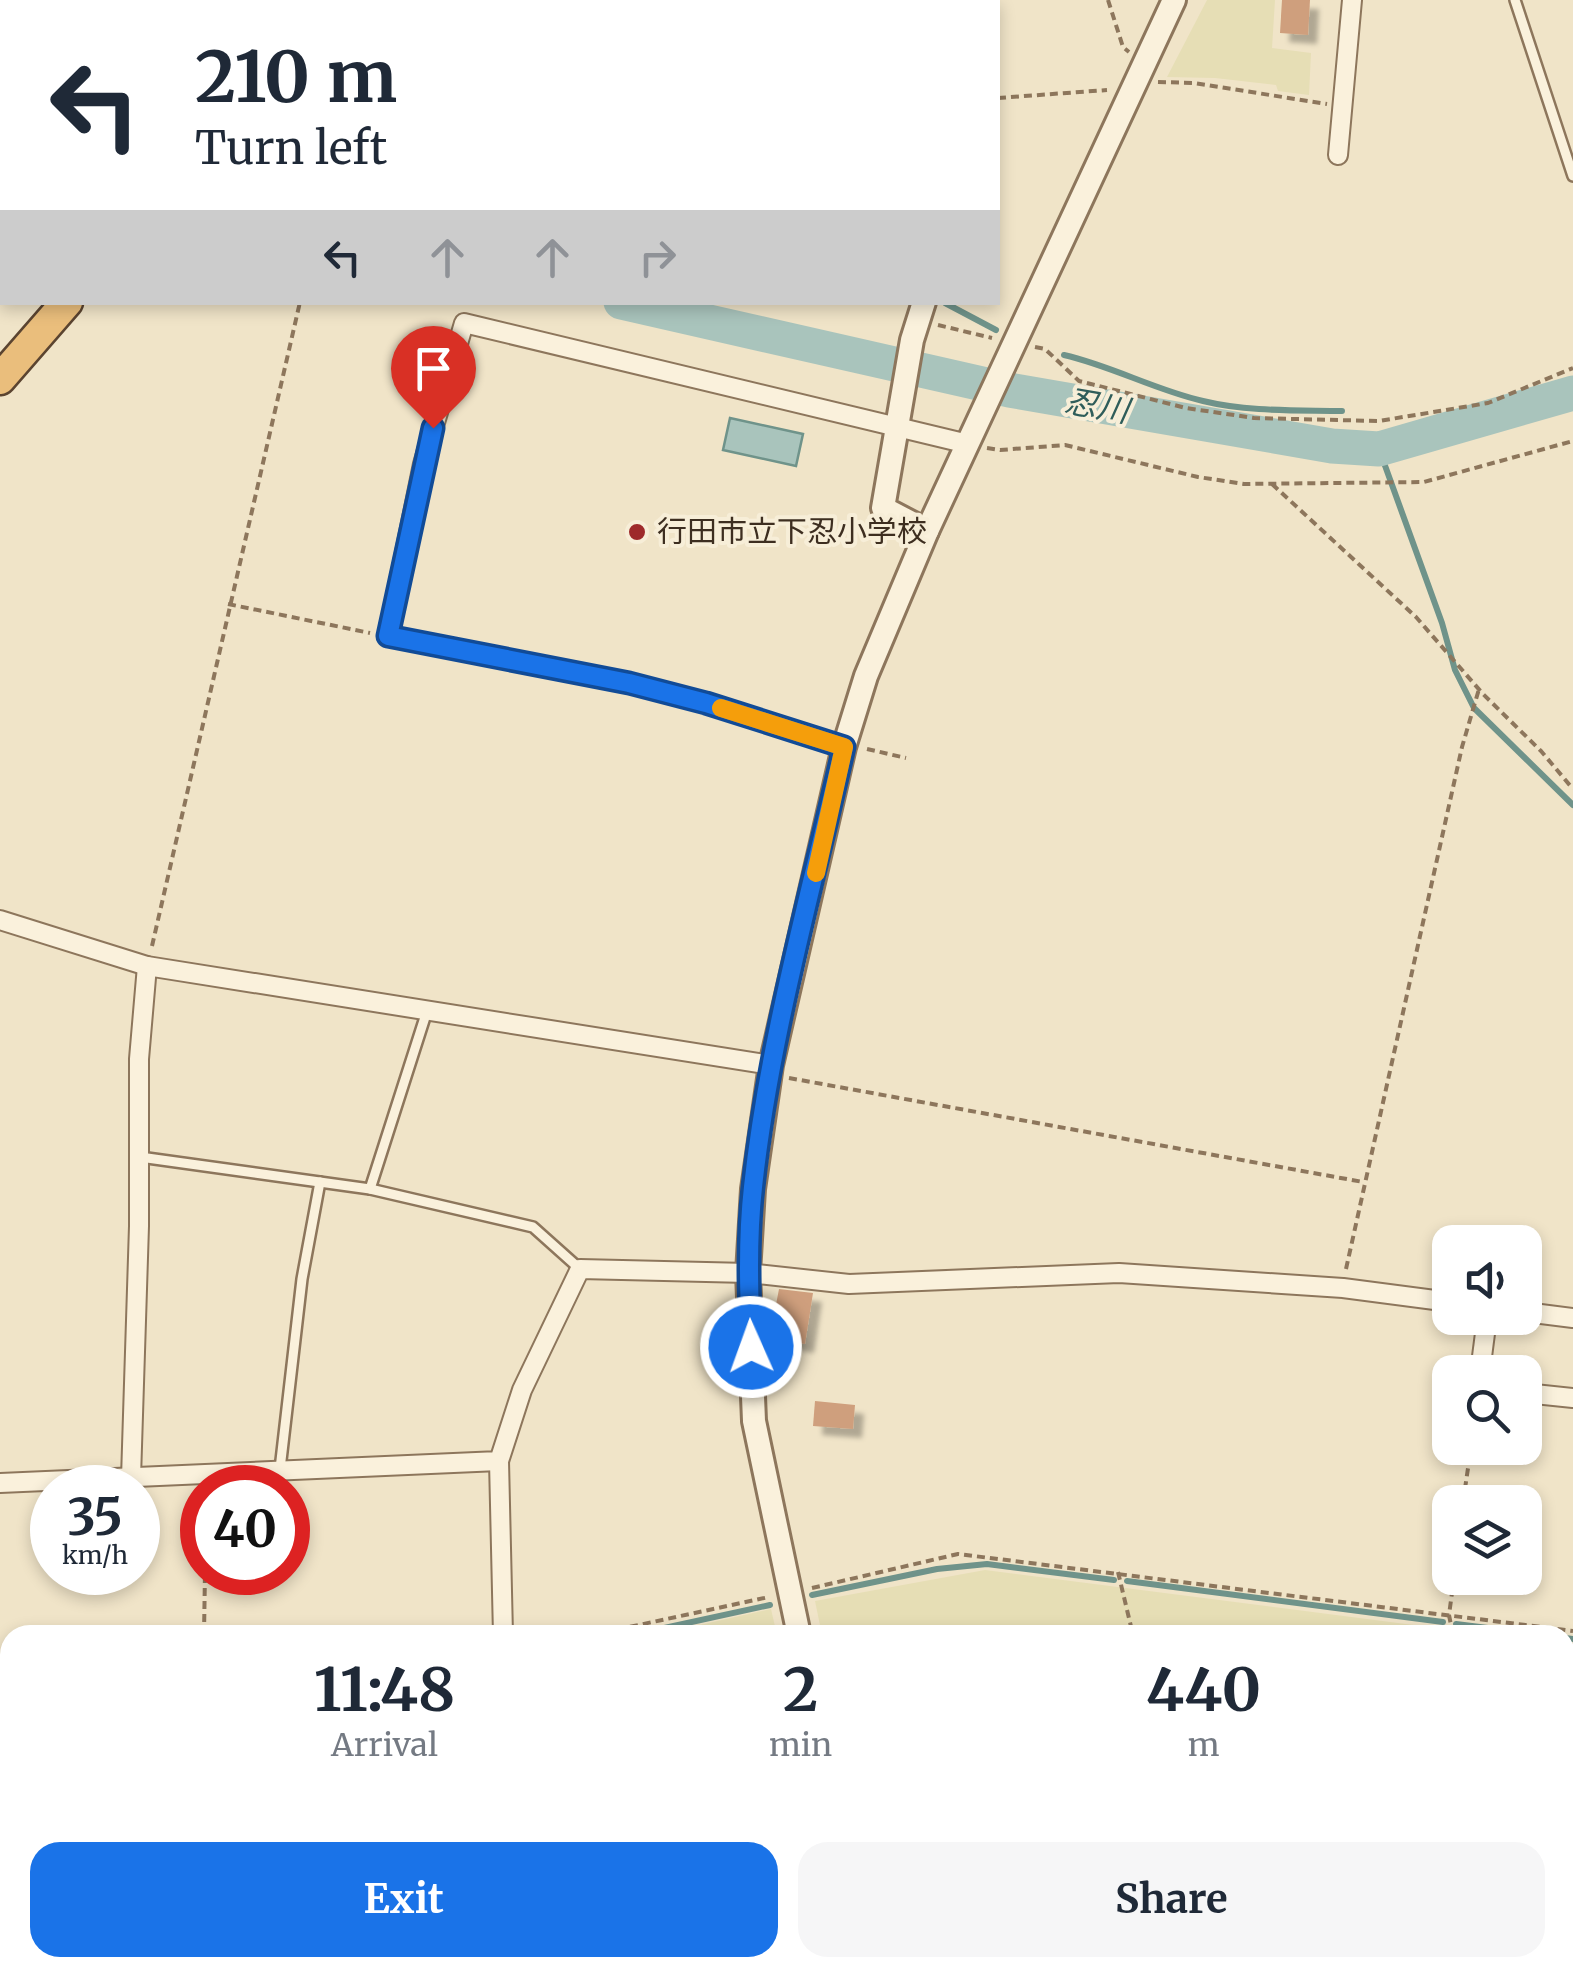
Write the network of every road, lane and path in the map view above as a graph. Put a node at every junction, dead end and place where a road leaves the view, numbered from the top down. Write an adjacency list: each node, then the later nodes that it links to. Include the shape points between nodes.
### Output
1 (1108, 0): 5 (path)
2 (1174, 0): 5 (street)
3 (1352, 0): 7 (street)
4 (1515, 0): 9 (lane)
5 (1138, 78): 6 (path, via 1105,89); 7 (path); 18 (street)
6 (1000, 98)
7 (1342, 106): 8 (street)
8 (1338, 155)
9 (1573, 176)
10 (64, 305): 14 (highway)
11 (299, 305): 21 (path)
12 (923, 305): 16 (street)
13 (1573, 368): 15 (path, via 1488,403 1380,421 1254,418)
14 (0, 379)
15 (1079, 381)
16 (899, 420): 18 (street); 20 (street, via 883,508); 22 (street, via 464,322 423,464)
17 (1573, 441): 19 (path, via 1424,482)
18 (968, 444): 19 (path, via 1000,450 1065,446 1198,477); 20 (street)
19 (1272, 484): 23 (path, via 1416,616)
20 (927, 531): 24 (street, via 866,676)
21 (228, 604): 22 (path); 28 (path)
22 (388, 636): 24 (street, via 629,683)
23 (1478, 689): 26 (path); 33 (path)
24 (853, 748): 25 (path); 30 (street)
25 (906, 758)
26 (1573, 789)
27 (0, 920): 28 (street)
28 (147, 966): 29 (street); 31 (street)
29 (427, 1010): 30 (street); 34 (lane)
30 (771, 1070): 33 (path); 36 (street, via 752,1189)
31 (139, 1157): 32 (lane); 44 (street)
32 (320, 1182): 34 (lane); 45 (lane)
33 (1363, 1182): 37 (path)
34 (370, 1189): 35 (lane, via 533,1227)
35 (580, 1269): 36 (street); 43 (street, via 522,1390)
36 (748, 1273): 37 (street, via 849,1284 1119,1273); 50 (street, via 754,1421)
37 (1343, 1288): 38 (street)
38 (1432, 1300)
39 (1542, 1314): 40 (street)
40 (1573, 1318)
41 (1542, 1395): 42 (street)
42 (1573, 1398)
43 (499, 1461): 46 (street); 55 (street)
44 (130, 1465)
45 (281, 1465)
46 (310, 1469)
47 (30, 1481): 48 (street)
48 (0, 1482)
49 (1118, 1572): 50 (path, via 958,1554); 53 (path); 58 (path)
50 (790, 1593): 56 (path); 57 (street)
51 (205, 1595): 54 (path)
52 (1452, 1595): 53 (path)
53 (1449, 1615): 59 (path); 60 (path)
54 (204, 1625)
55 (503, 1625)
56 (639, 1625)
57 (797, 1625)
58 (1131, 1625)
59 (1451, 1625)
60 (1526, 1625)

